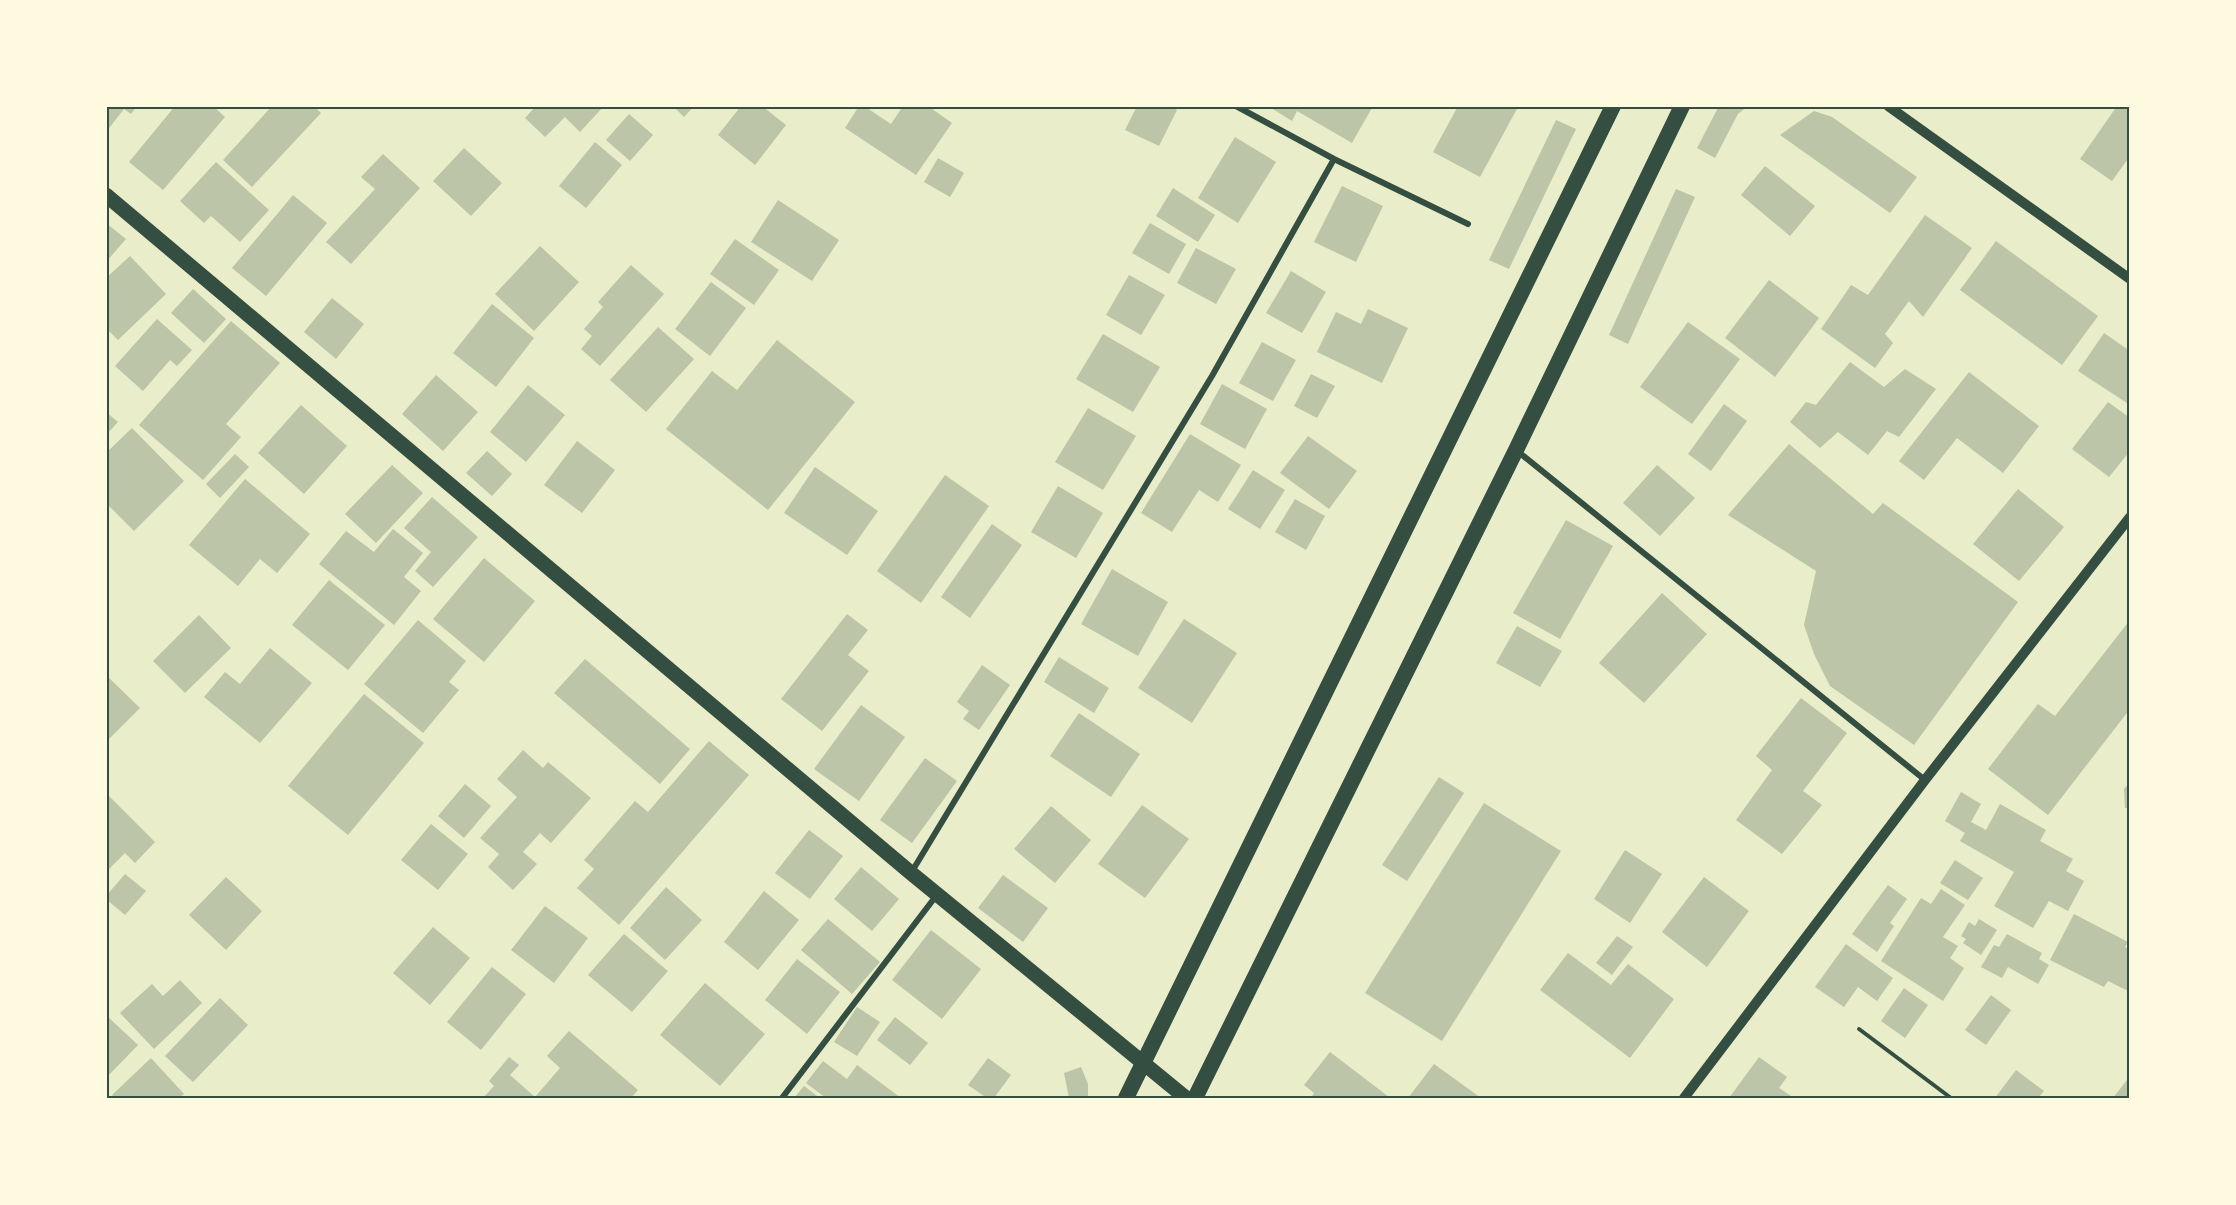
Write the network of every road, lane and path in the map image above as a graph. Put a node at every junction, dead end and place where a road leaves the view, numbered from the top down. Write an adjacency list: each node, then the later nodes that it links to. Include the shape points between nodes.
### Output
1 (1236, 106): 5 (street)
2 (1612, 106): 15 (highway)
3 (1682, 106): 9 (highway)
4 (1888, 106): 8 (street)
5 (1334, 159): 7 (street); 12 (street, via 1212,376)
6 (106, 195): 12 (main road)
7 (1468, 225)
8 (2130, 279)
9 (1516, 450): 11 (street); 19 (highway)
10 (2130, 517): 11 (street)
11 (1925, 780): 20 (street)
12 (911, 873): 13 (main road)
13 (937, 894): 15 (main road); 16 (street)
14 (1859, 1029): 21 (path)
15 (1143, 1063): 17 (highway); 18 (main road)
16 (782, 1098)
17 (1126, 1098)
18 (1186, 1098)
19 (1195, 1098)
20 (1684, 1098)
21 (1951, 1098)

